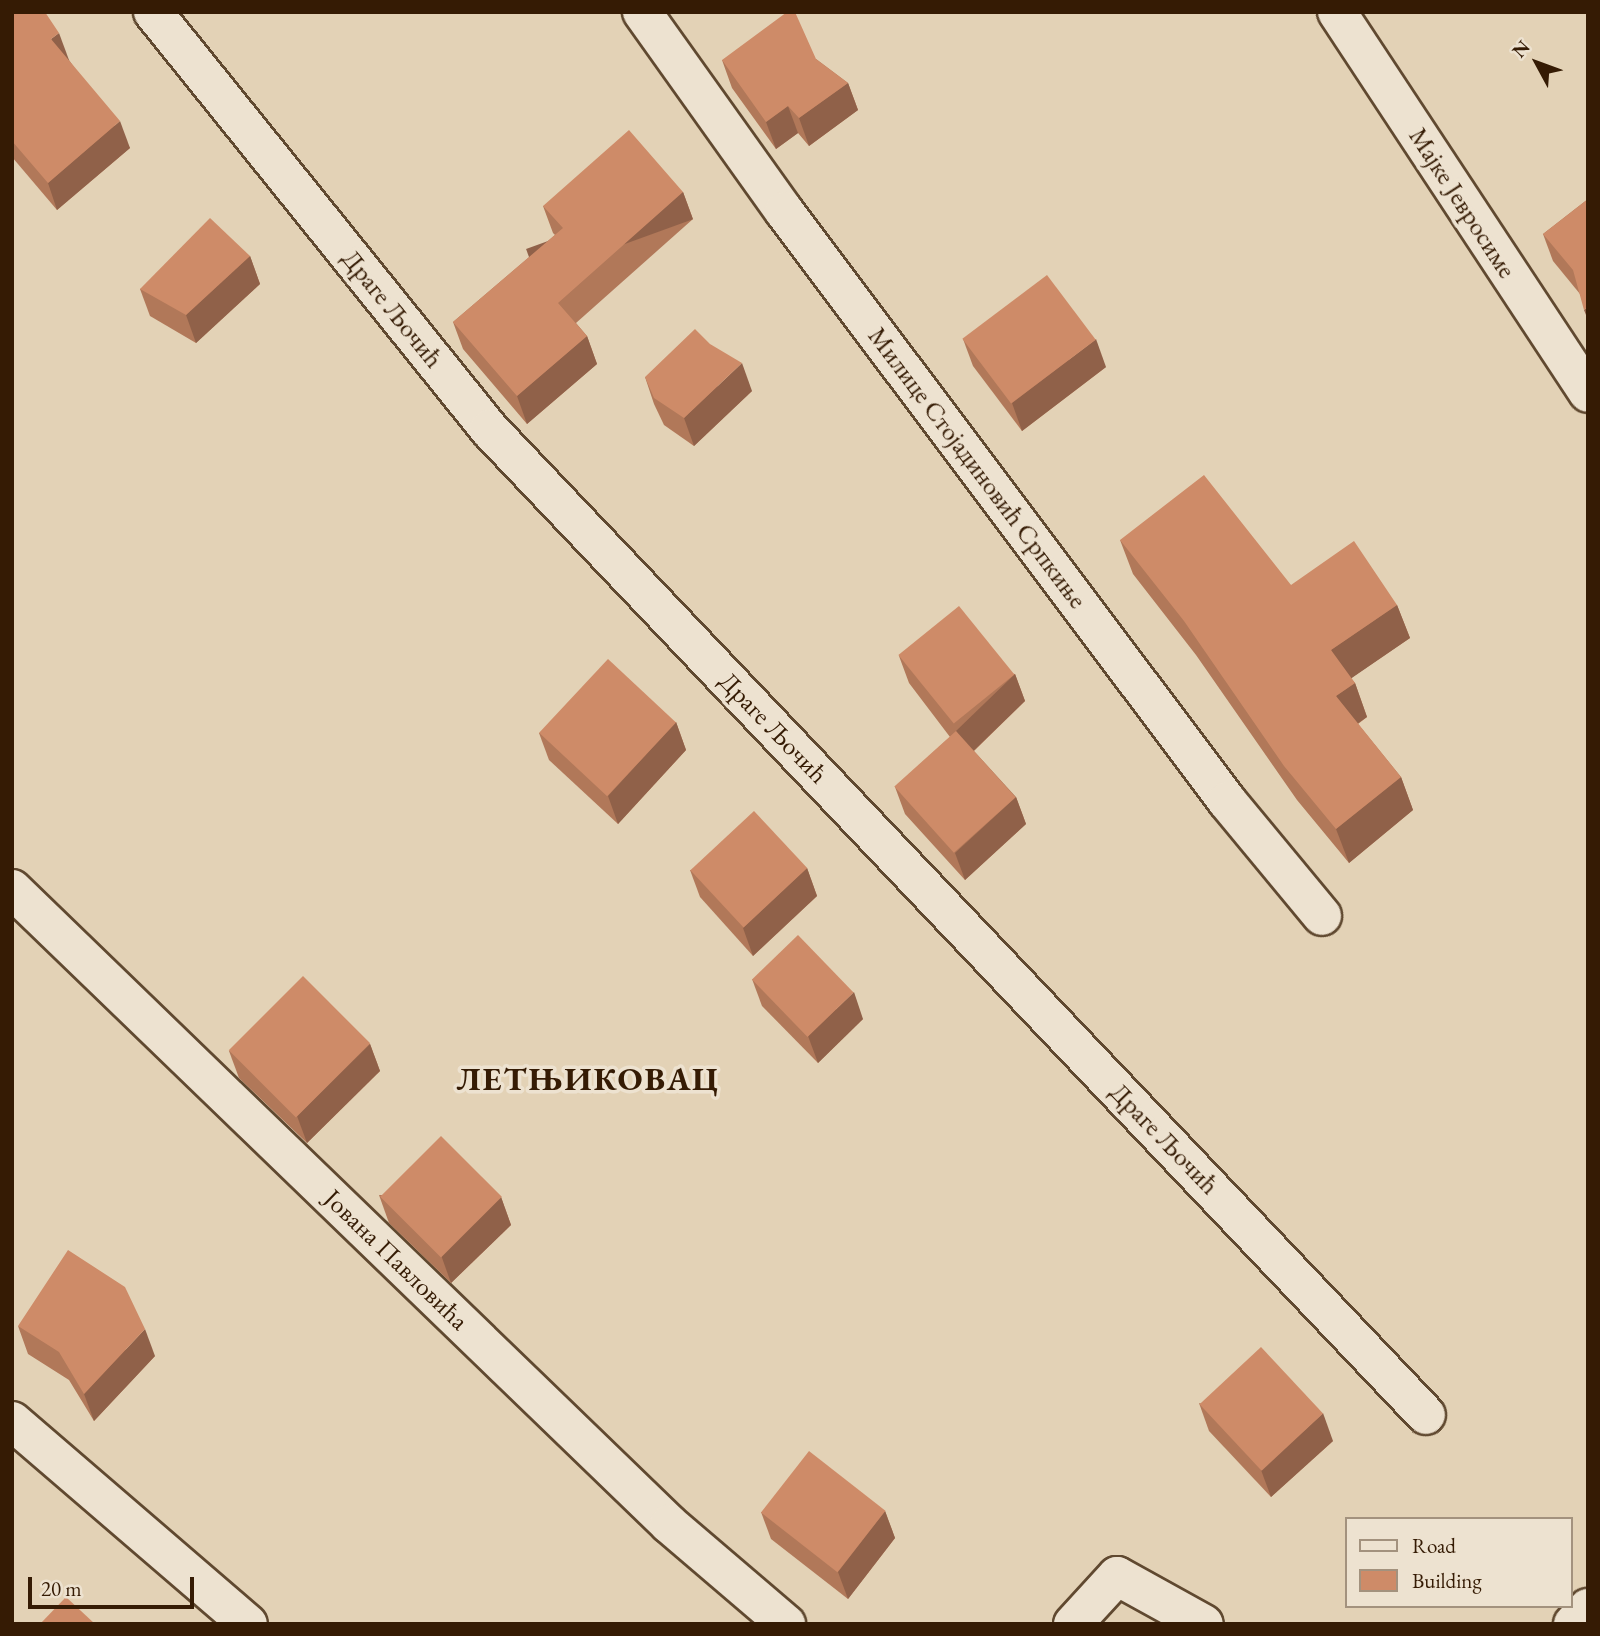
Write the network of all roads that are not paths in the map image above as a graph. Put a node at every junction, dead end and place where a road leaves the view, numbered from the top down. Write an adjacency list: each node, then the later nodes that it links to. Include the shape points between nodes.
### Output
1 (153, 12): 7 (street, Драге Љочић, via 489,429)
2 (642, 12): 6 (street, Милице Стојадиновић Српкиње, via 784,211 1219,790)
3 (1337, 12): 4 (street, Мајке Јевросиме)
4 (1588, 393)
5 (12, 889): 11 (street, Јована Павловића, via 669,1524)
6 (1322, 916)
7 (1426, 1415)
8 (12, 1421): 10 (street)
9 (1588, 1608): 14 (street)
10 (248, 1624)
11 (786, 1624)
12 (1073, 1624): 13 (street, via 1116,1576)
13 (1204, 1624)
14 (1573, 1624)

